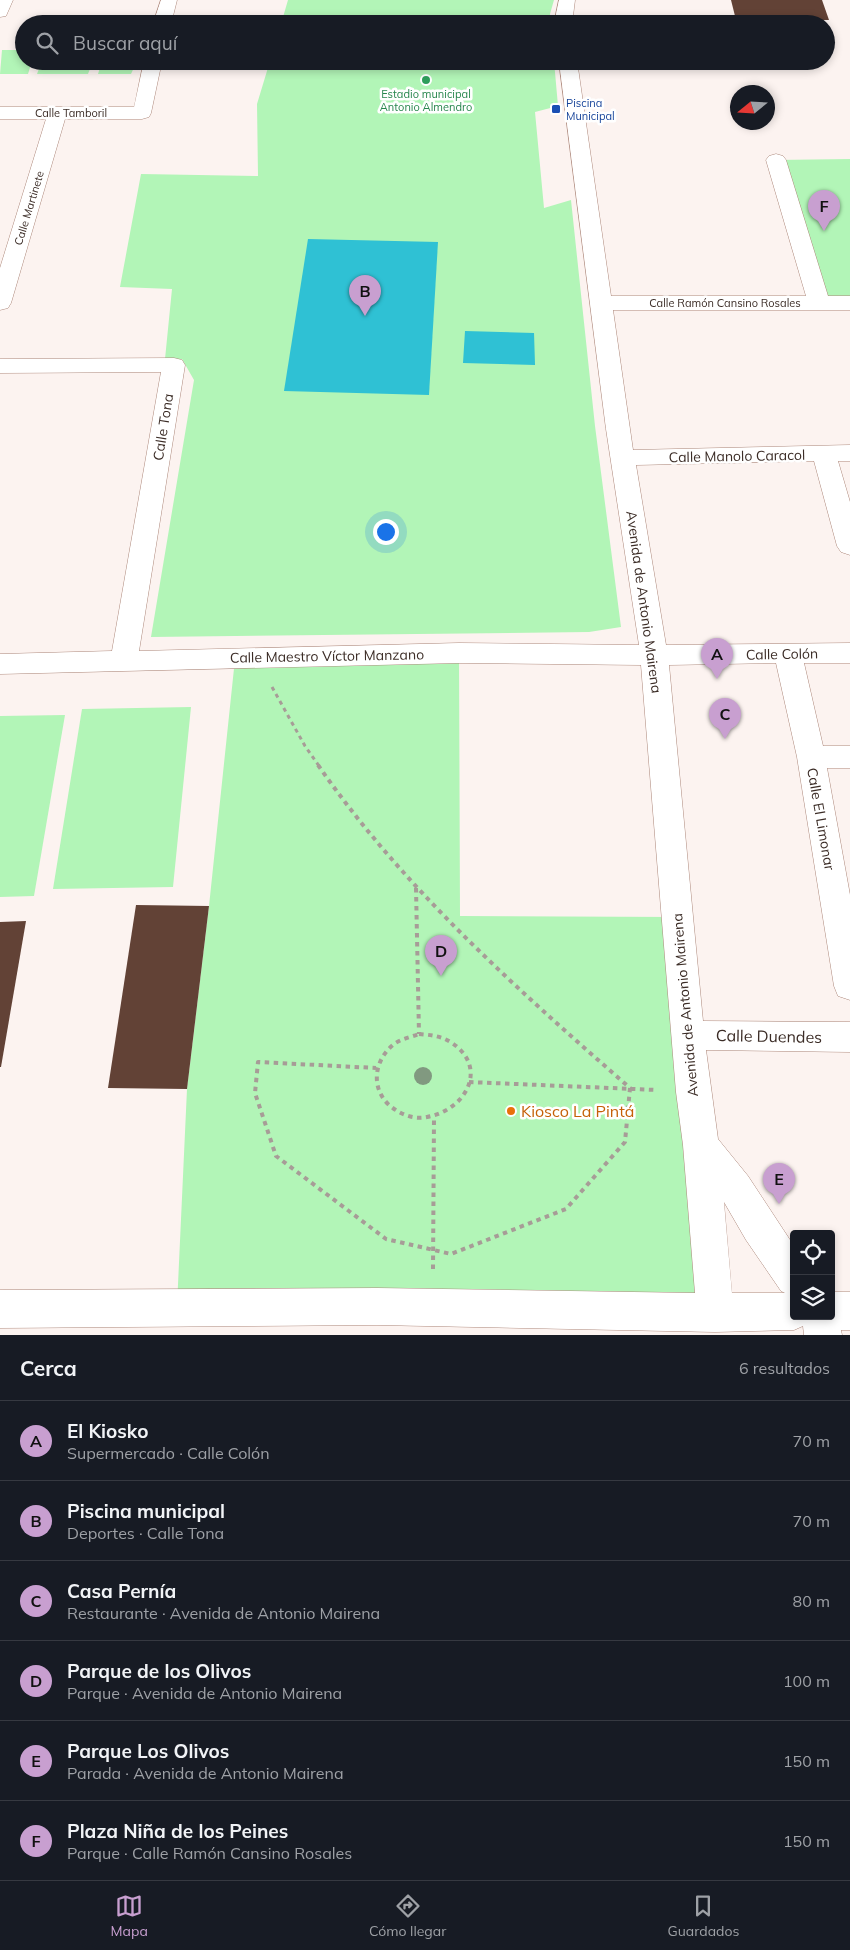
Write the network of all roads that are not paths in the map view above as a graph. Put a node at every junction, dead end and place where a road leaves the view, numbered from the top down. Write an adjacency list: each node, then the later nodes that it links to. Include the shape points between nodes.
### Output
1 (5, 0): 4 (street)
2 (169, 0): 5 (street)
3 (567, 0): 6 (street)
4 (0, 12)
5 (165, 15)
6 (564, 15)
7 (150, 70): 10 (street, Calle Tamboril, via 142,113)
8 (569, 70): 15 (street, Avenida de Antonio Mairena)
9 (0, 113): 10 (street, Calle Tamboril)
10 (57, 113): 12 (street, Calle Martinete)
11 (776, 160): 16 (street)
12 (10, 236): 14 (street, Calle Martinete)
13 (850, 302): 16 (street, Calle Ramón Cansino Rosales)
14 (0, 303)
15 (600, 303): 16 (street, Calle Ramón Cansino Rosales); 20 (street, Avenida de Antonio Mairena)
16 (819, 303)
17 (0, 366): 25 (street, Calle Tona, via 174,365)
18 (850, 453): 19 (street, Calle Manolo Caracol)
19 (824, 454): 20 (street, Calle Manolo Caracol); 21 (street)
20 (624, 458): 24 (street, Avenida de Antonio Mairena)
21 (850, 546)
22 (850, 653): 23 (street, Calle Colón)
23 (788, 654): 24 (street, Calle Colón); 27 (street, Calle El Limonar)
24 (654, 655): 25 (street, Calle Maestro Víctor Manzano, via 460,653); 30 (street, Avenida de Antonio Mairena)
25 (124, 661): 26 (street, Calle Maestro Víctor Manzano)
26 (0, 664)
27 (811, 757): 28 (street); 29 (street, Calle El Limonar)
28 (850, 757)
29 (850, 986)
30 (688, 1035): 31 (street, Calle Duendes); 32 (street, Avenida de Antonio Mairena)
31 (850, 1038)
32 (701, 1145): 33 (street, Avenida de Antonio Mairena, via 735,1188); 38 (street, Avenida de Antonio Mairena)
33 (792, 1275)
34 (0, 1309): 38 (street, via 432,1307)
35 (790, 1311): 38 (street)
36 (835, 1311): 37 (street)
37 (850, 1312)
38 (716, 1313)
39 (821, 1320): 40 (street)
40 (823, 1335)

